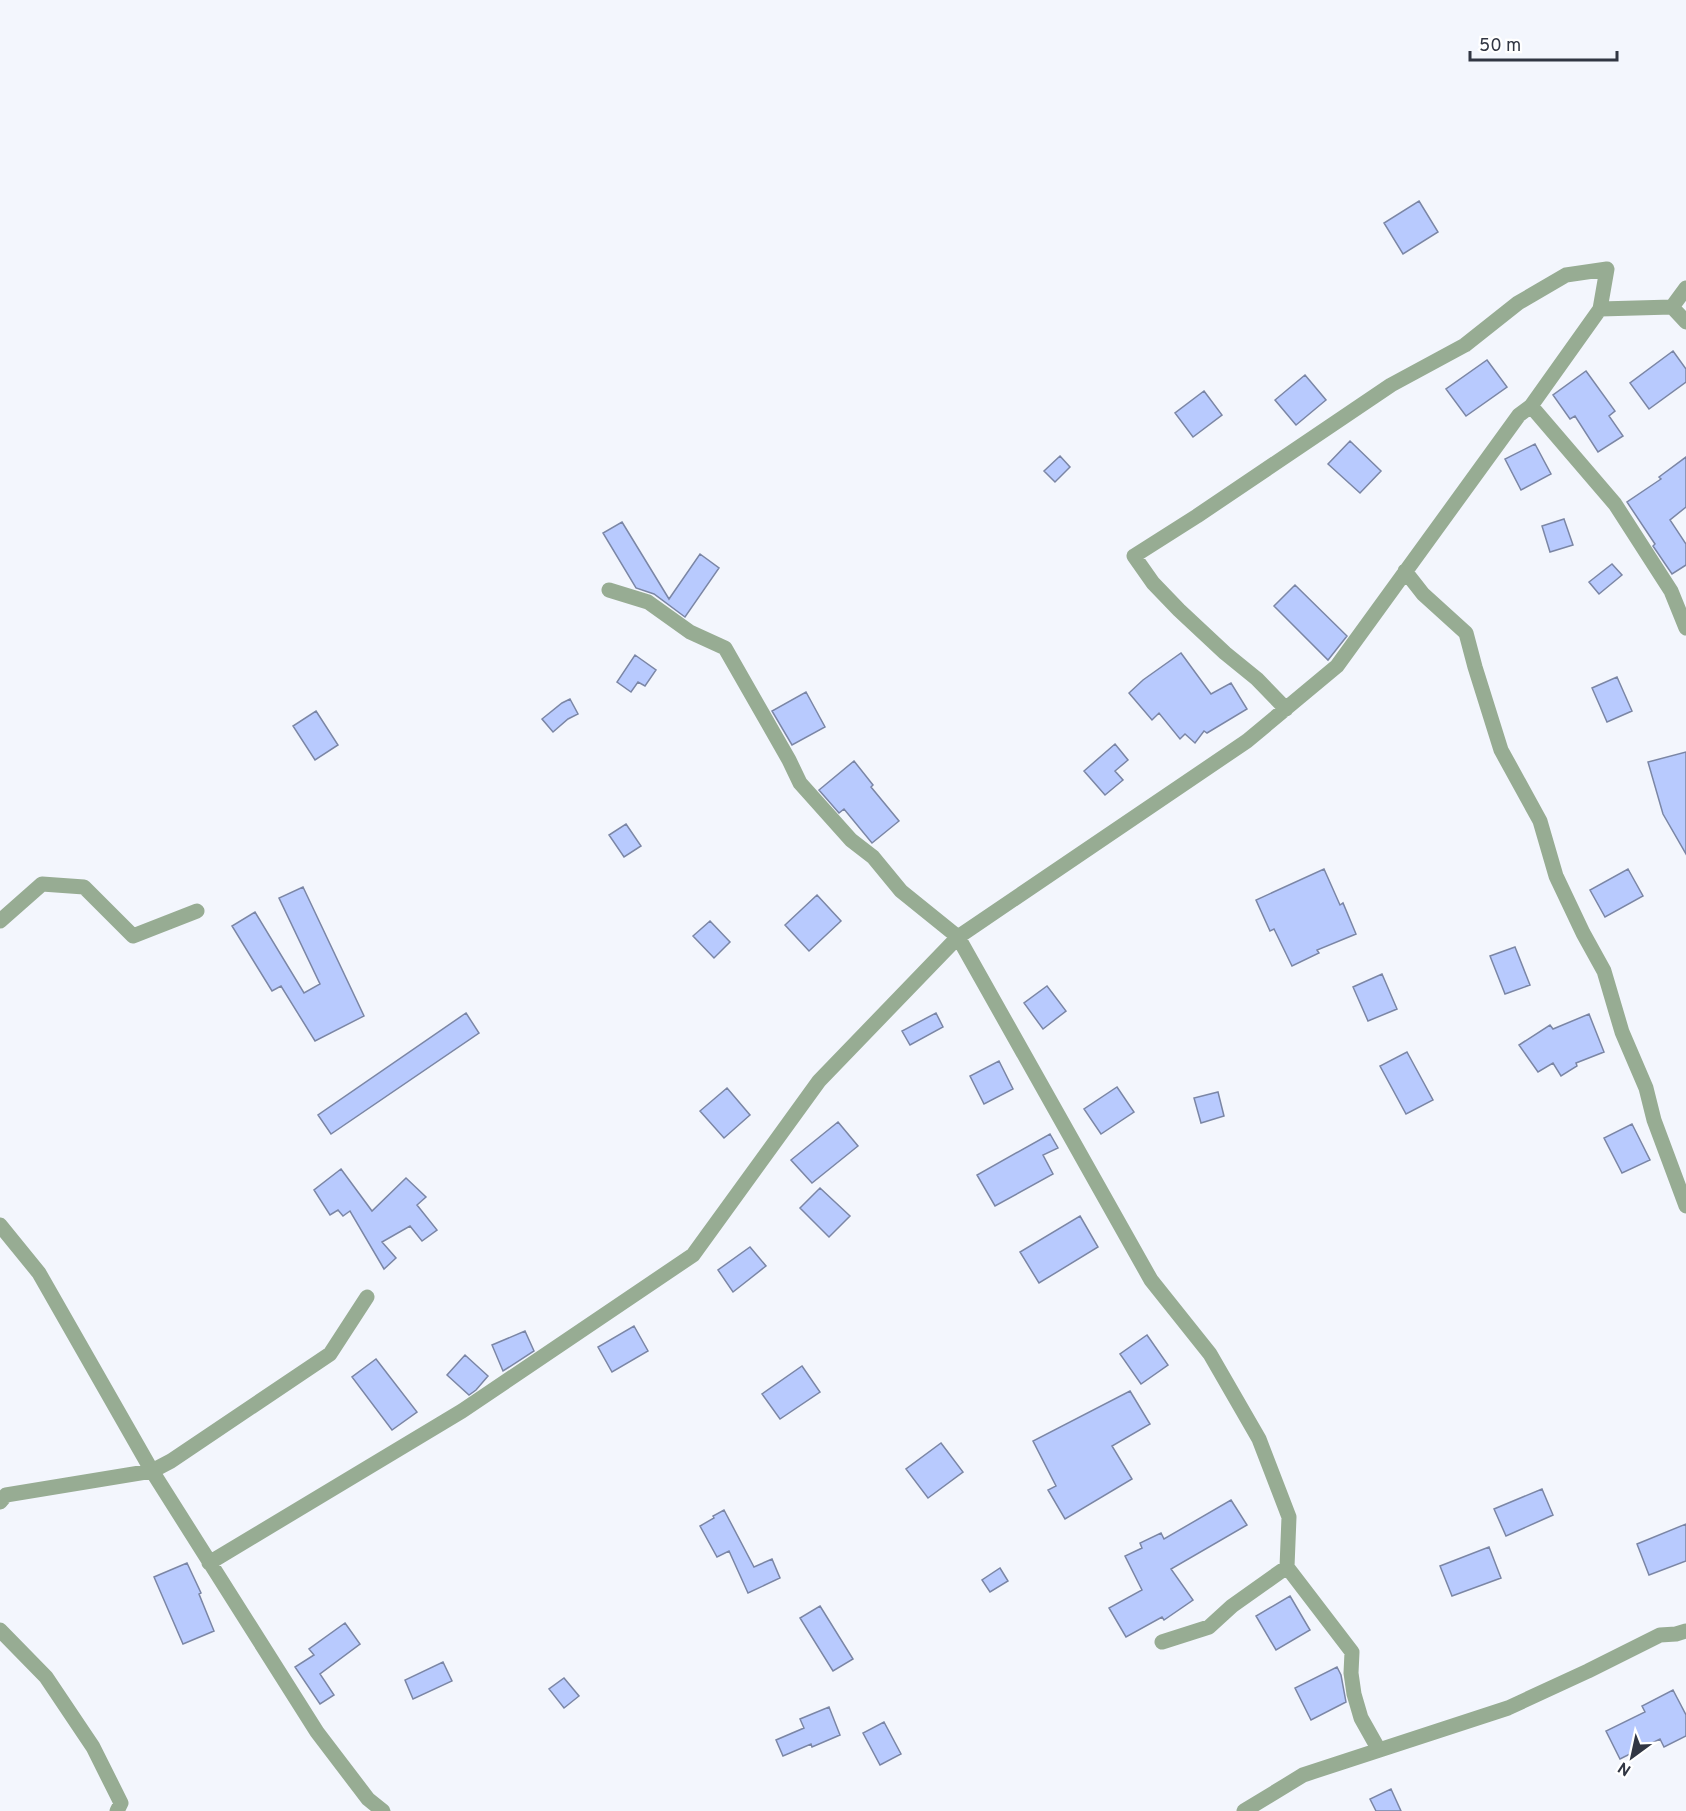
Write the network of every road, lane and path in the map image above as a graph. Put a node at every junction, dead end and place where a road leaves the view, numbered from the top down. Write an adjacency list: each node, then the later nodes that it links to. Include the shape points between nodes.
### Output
1 (1686, 288): 2 (street)
2 (1672, 307): 3 (street); 4 (street)
3 (1600, 309): 5 (street); 9 (street, via 1607,269 1566,275 1518,303 1465,345 1391,385 1134,556 1179,610)
4 (1686, 322)
5 (1531, 406): 6 (street, via 1519,415); 8 (street, via 1616,504 1671,591)
6 (1405, 571): 9 (street, via 1337,666); 13 (street, via 1423,594 1466,633 1502,750 1540,821 1556,876 1604,971 1622,1032 1646,1088)
7 (609, 590): 12 (street, via 648,602 690,632 725,648 800,783 901,891)
8 (1686, 628)
9 (1286, 709): 12 (street, via 1247,741)
10 (197, 911): 11 (street, via 133,936 84,887 42,884)
11 (0, 921)
12 (958, 937): 18 (street, via 819,1081 693,1255 462,1412); 19 (street, via 1151,1280 1210,1354 1259,1438 1289,1517)
13 (1686, 1206)
14 (0, 1225): 16 (street, via 39,1273)
15 (367, 1297): 16 (street, via 330,1354)
16 (152, 1471): 17 (street, via 6,1495); 18 (street)
17 (0, 1502)
18 (209, 1563): 25 (street, via 317,1732 368,1799)
19 (1287, 1567): 22 (street, via 1209,1627); 23 (street, via 1352,1652 1354,1694 1361,1718)
20 (0, 1630): 24 (street, via 46,1677 93,1747 121,1803)
21 (1686, 1631): 23 (street, via 1660,1635 1508,1708)
22 (1162, 1642)
23 (1379, 1750): 26 (street, via 1303,1775)
24 (117, 1811)
25 (382, 1811)
26 (1244, 1811)

